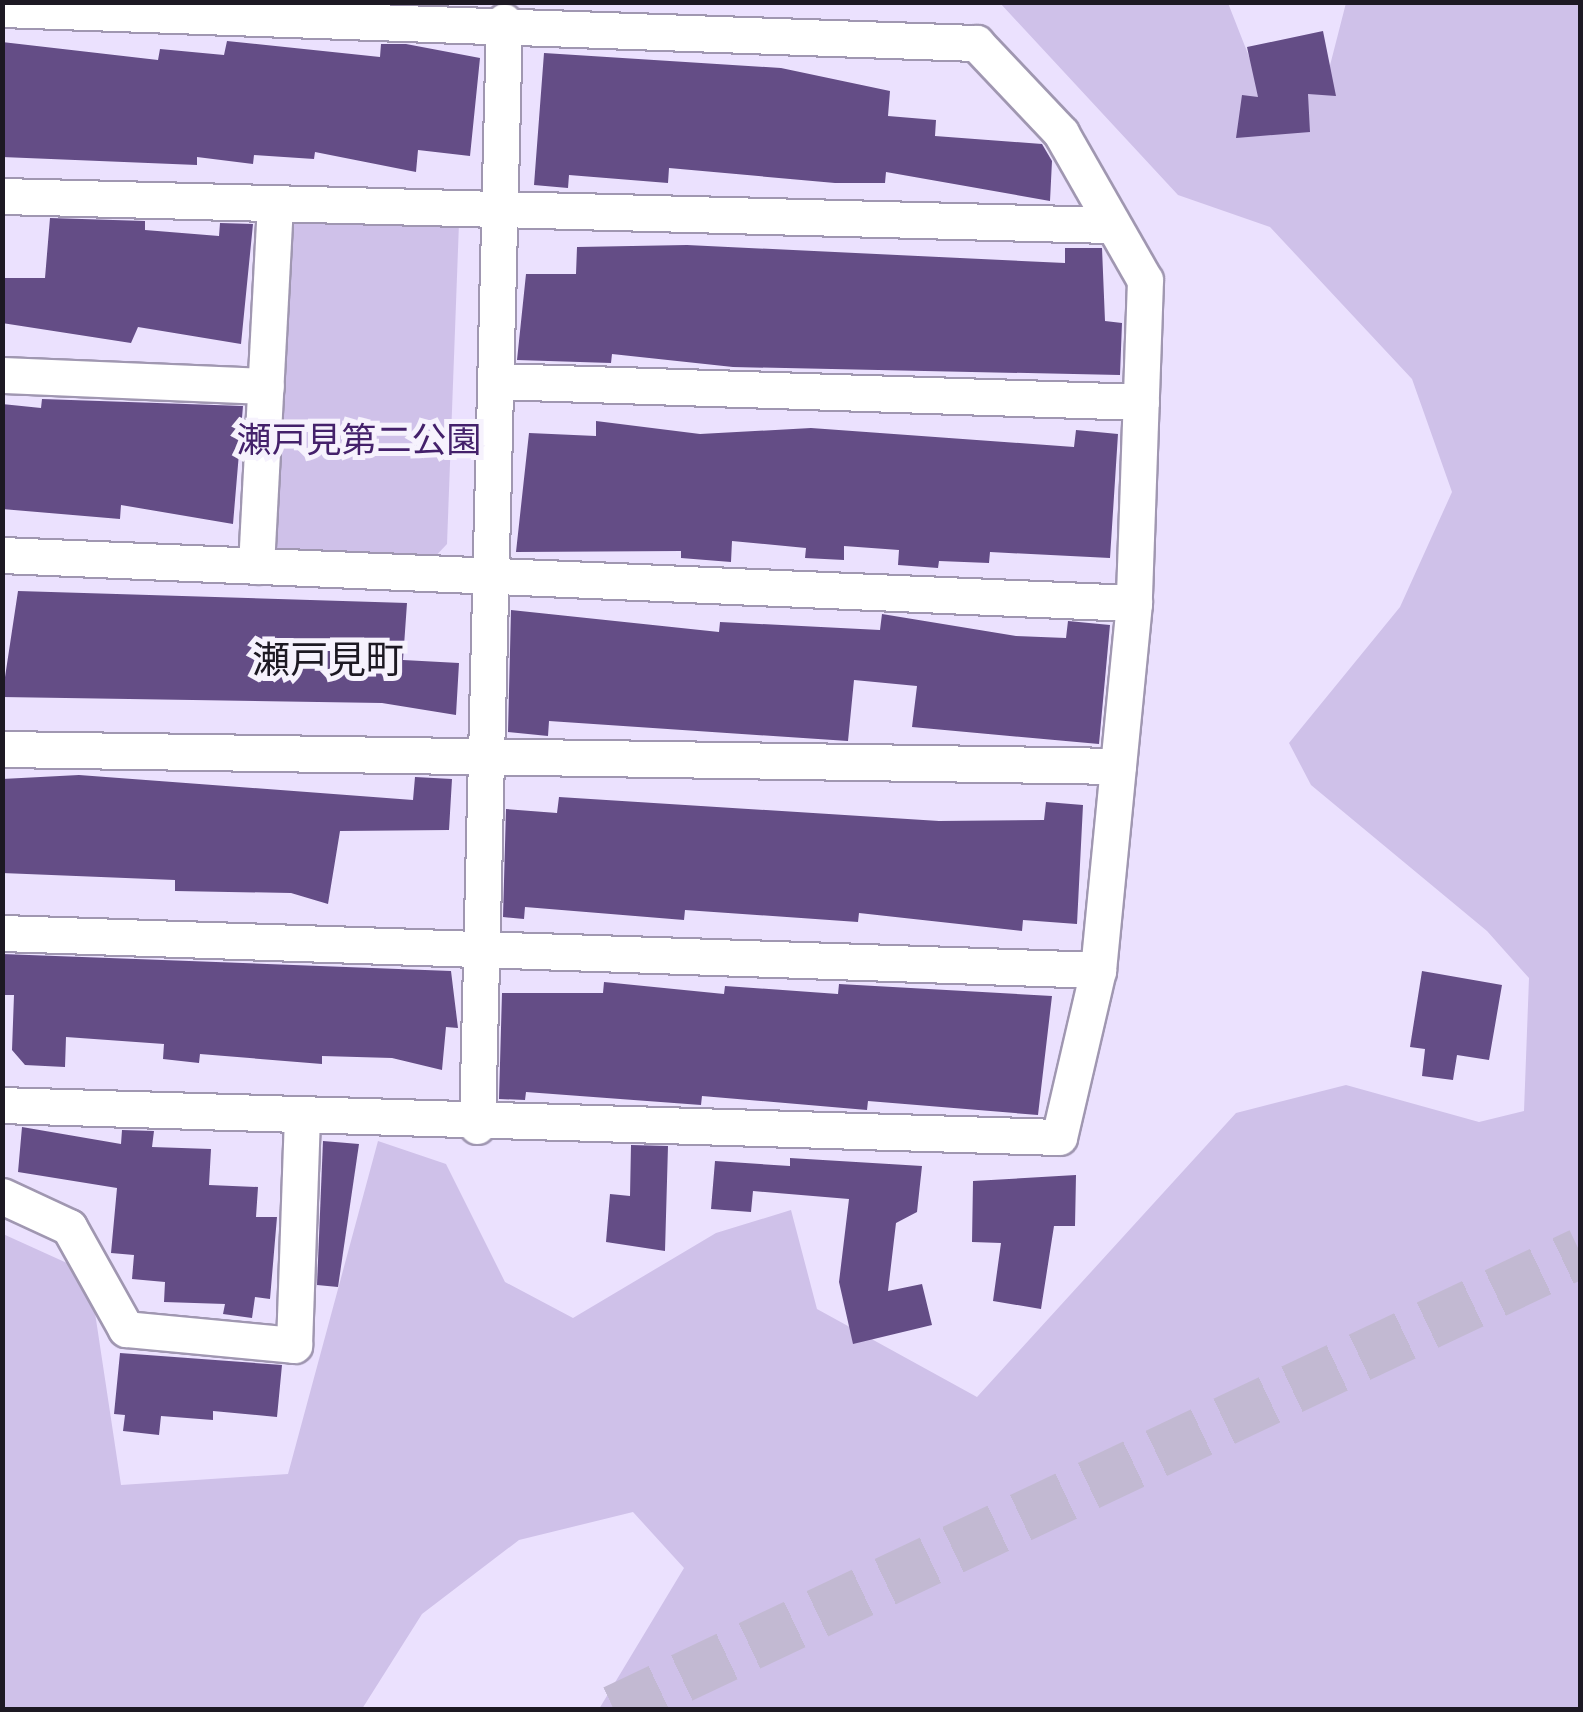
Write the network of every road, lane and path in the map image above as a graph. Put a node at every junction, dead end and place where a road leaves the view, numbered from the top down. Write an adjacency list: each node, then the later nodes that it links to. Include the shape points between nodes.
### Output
1 (2, 8): 3 (street)
2 (765, 17): 3 (street); 7 (street, via 976,43 1061,133)
3 (504, 22): 6 (street)
4 (2, 196): 5 (street)
5 (275, 205): 6 (street); 10 (street)
6 (500, 212): 7 (street); 9 (street)
7 (1109, 225): 11 (street, via 1145,280)
8 (2, 376): 10 (street)
9 (496, 381): 11 (street); 14 (street)
10 (266, 386): 13 (street)
11 (1140, 402): 15 (street)
12 (2, 555): 13 (street)
13 (256, 566): 14 (street)
14 (491, 576): 15 (street); 17 (street)
15 (1134, 603): 18 (street)
16 (2, 748): 17 (street)
17 (486, 756): 18 (street); 20 (street)
18 (1118, 766): 21 (street)
19 (2, 933): 20 (street)
20 (481, 949): 21 (street); 24 (street)
21 (1098, 970): 24 (street, via 1060,1138)
22 (2, 1106): 23 (street)
23 (302, 1118): 24 (street); 25 (street, via 294,1345 126,1330 69,1226)
24 (477, 1126)
25 (2, 1196)

